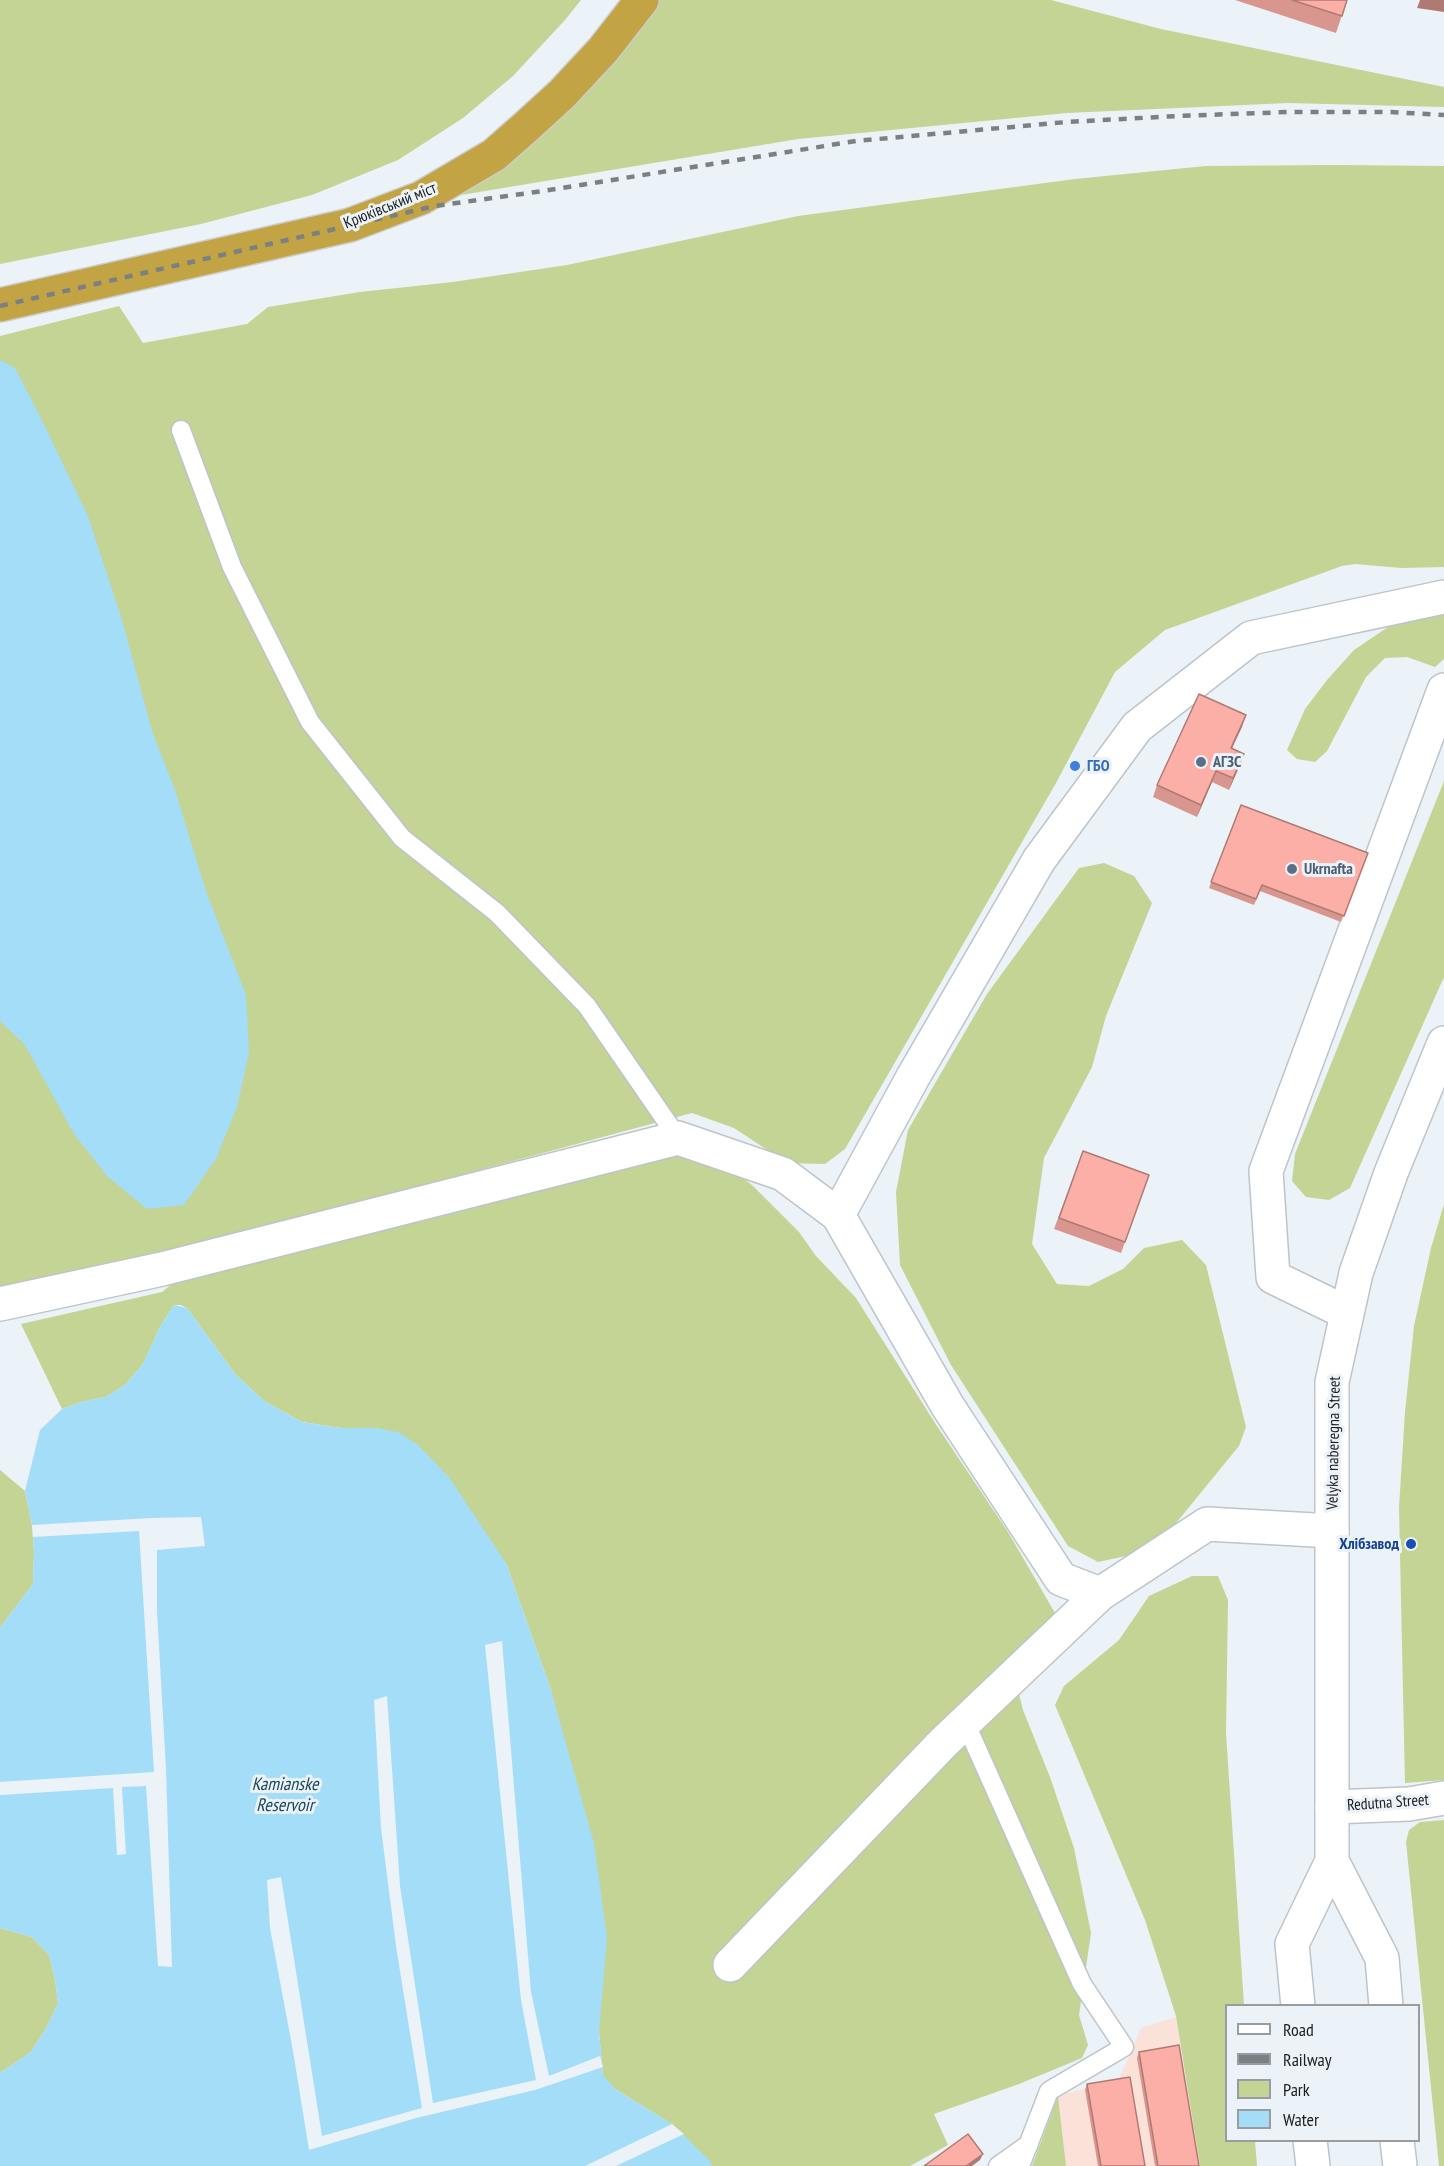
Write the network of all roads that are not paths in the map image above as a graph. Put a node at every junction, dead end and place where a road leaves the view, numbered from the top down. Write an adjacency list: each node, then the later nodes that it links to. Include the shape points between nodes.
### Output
1 (642, 0): 2 (highway, Крюківський міст, via 603,50 545,110 494,155 421,198 350,225)
2 (0, 305)
3 (181, 430): 7 (lane, via 232,567 310,722 402,838 497,913 587,1006)
4 (1444, 597): 8 (street, via 1251,638 1137,727 1039,860)
5 (1444, 690): 10 (street, via 1266,1171 1273,1277)
6 (1444, 1043): 10 (street, Velyka naberegna Street, via 1391,1173 1356,1273)
7 (678, 1138): 8 (street, via 783,1174); 9 (street, via 162,1269)
8 (838, 1215): 12 (street, via 947,1405 1061,1579)
9 (0, 1304)
10 (1347, 1313): 11 (street, Velyka naberegna Street, via 1332,1382)
11 (1332, 1531): 12 (street, via 1207,1524); 15 (street, Velyka naberegna Street)
12 (1100, 1594): 13 (street)
13 (965, 1722): 17 (street); 22 (lane, via 1082,1984 1124,2047 1049,2091)
14 (1444, 1798): 15 (street, Redutna Street, via 1409,1804)
15 (1332, 1807): 16 (street, Velyka naberegna Street)
16 (1332, 1862): 18 (street, Velyka naberegna Street, via 1292,1944); 19 (street, Velyka naberegna Street, via 1382,1958)
17 (730, 1965)
18 (1298, 2004)
19 (1386, 2004)
20 (1310, 2142): 25 (street)
21 (1397, 2142): 26 (street)
22 (1029, 2144): 23 (lane); 24 (lane)
23 (998, 2166)
24 (1020, 2166)
25 (1312, 2166)
26 (1400, 2166)

